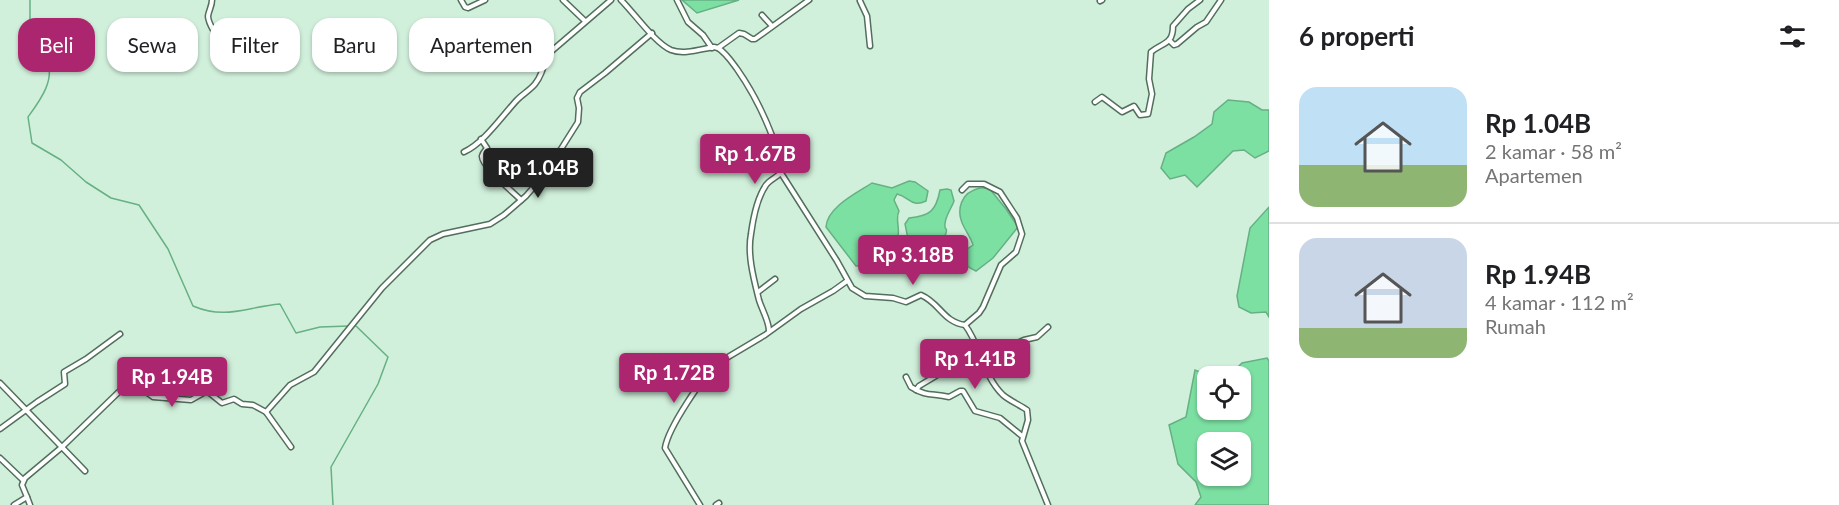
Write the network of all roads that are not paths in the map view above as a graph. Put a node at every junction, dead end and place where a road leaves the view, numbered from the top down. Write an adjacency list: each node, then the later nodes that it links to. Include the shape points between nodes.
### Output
1 (212, 0): 15 (street)
2 (461, 0): 3 (street, via 468,8)
3 (485, 0)
4 (562, 0): 14 (street)
5 (611, 0): 14 (street)
6 (621, 0): 17 (street)
7 (677, 0): 20 (street, via 688,22)
8 (809, 0): 16 (street)
9 (859, 0): 10 (street); 19 (street, via 867,16)
10 (864, 0)
11 (1200, 0): 18 (street, via 1174,23)
12 (1221, 0): 18 (street, via 1206,22 1177,44)
13 (762, 15): 16 (street)
14 (586, 21): 23 (street, via 546,56 547,62 533,86)
15 (210, 23)
16 (772, 26): 21 (street, via 755,39 739,33)
17 (652, 33): 20 (street, via 673,50); 27 (street, via 580,92 578,122 539,181)
18 (1169, 40): 22 (street, via 1150,53 1152,94 1148,114 1140,115 1134,106 1122,112 1102,97)
19 (870, 46)
20 (712, 48): 21 (street)
21 (718, 48): 25 (street, via 756,99 783,169)
22 (1095, 102)
23 (482, 139): 24 (street); 27 (street, via 487,148 482,159)
24 (464, 152)
25 (781, 173): 29 (street); 30 (street, via 766,185 755,214 750,252)
26 (962, 190): 31 (street, via 968,184 984,184 1000,192 1022,234 1016,252 1001,265 983,307)
27 (521, 200): 40 (street, via 490,224 430,240 382,288 314,372 290,385)
28 (775, 279): 30 (street)
29 (847, 281): 31 (street, via 865,296 906,302 921,295 951,321); 33 (street)
30 (758, 292): 33 (street)
31 (965, 325): 35 (street)
32 (1048, 327): 35 (street, via 1036,337)
33 (769, 332): 51 (street, via 712,369 687,404 666,444 667,452)
34 (120, 334): 39 (street, via 64,372 65,384)
35 (982, 359): 38 (street, via 944,371); 42 (street, via 984,369 1003,395 1027,410)
36 (906, 377): 38 (street)
37 (0, 383): 39 (street)
38 (916, 390): 42 (street, via 946,397 962,391 975,411 1000,418)
39 (25, 410): 41 (street); 43 (street)
40 (266, 412): 43 (street, via 234,399 222,403 206,391 190,400 153,397 128,383); 44 (street)
41 (0, 429)
42 (1022, 436): 52 (street, via 1023,448)
43 (62, 447): 46 (street); 47 (street)
44 (291, 447)
45 (0, 458): 47 (street)
46 (85, 471)
47 (23, 480): 48 (street)
48 (27, 497): 49 (street); 50 (street)
49 (14, 505)
50 (30, 505)
51 (700, 505)
52 (1048, 505)

